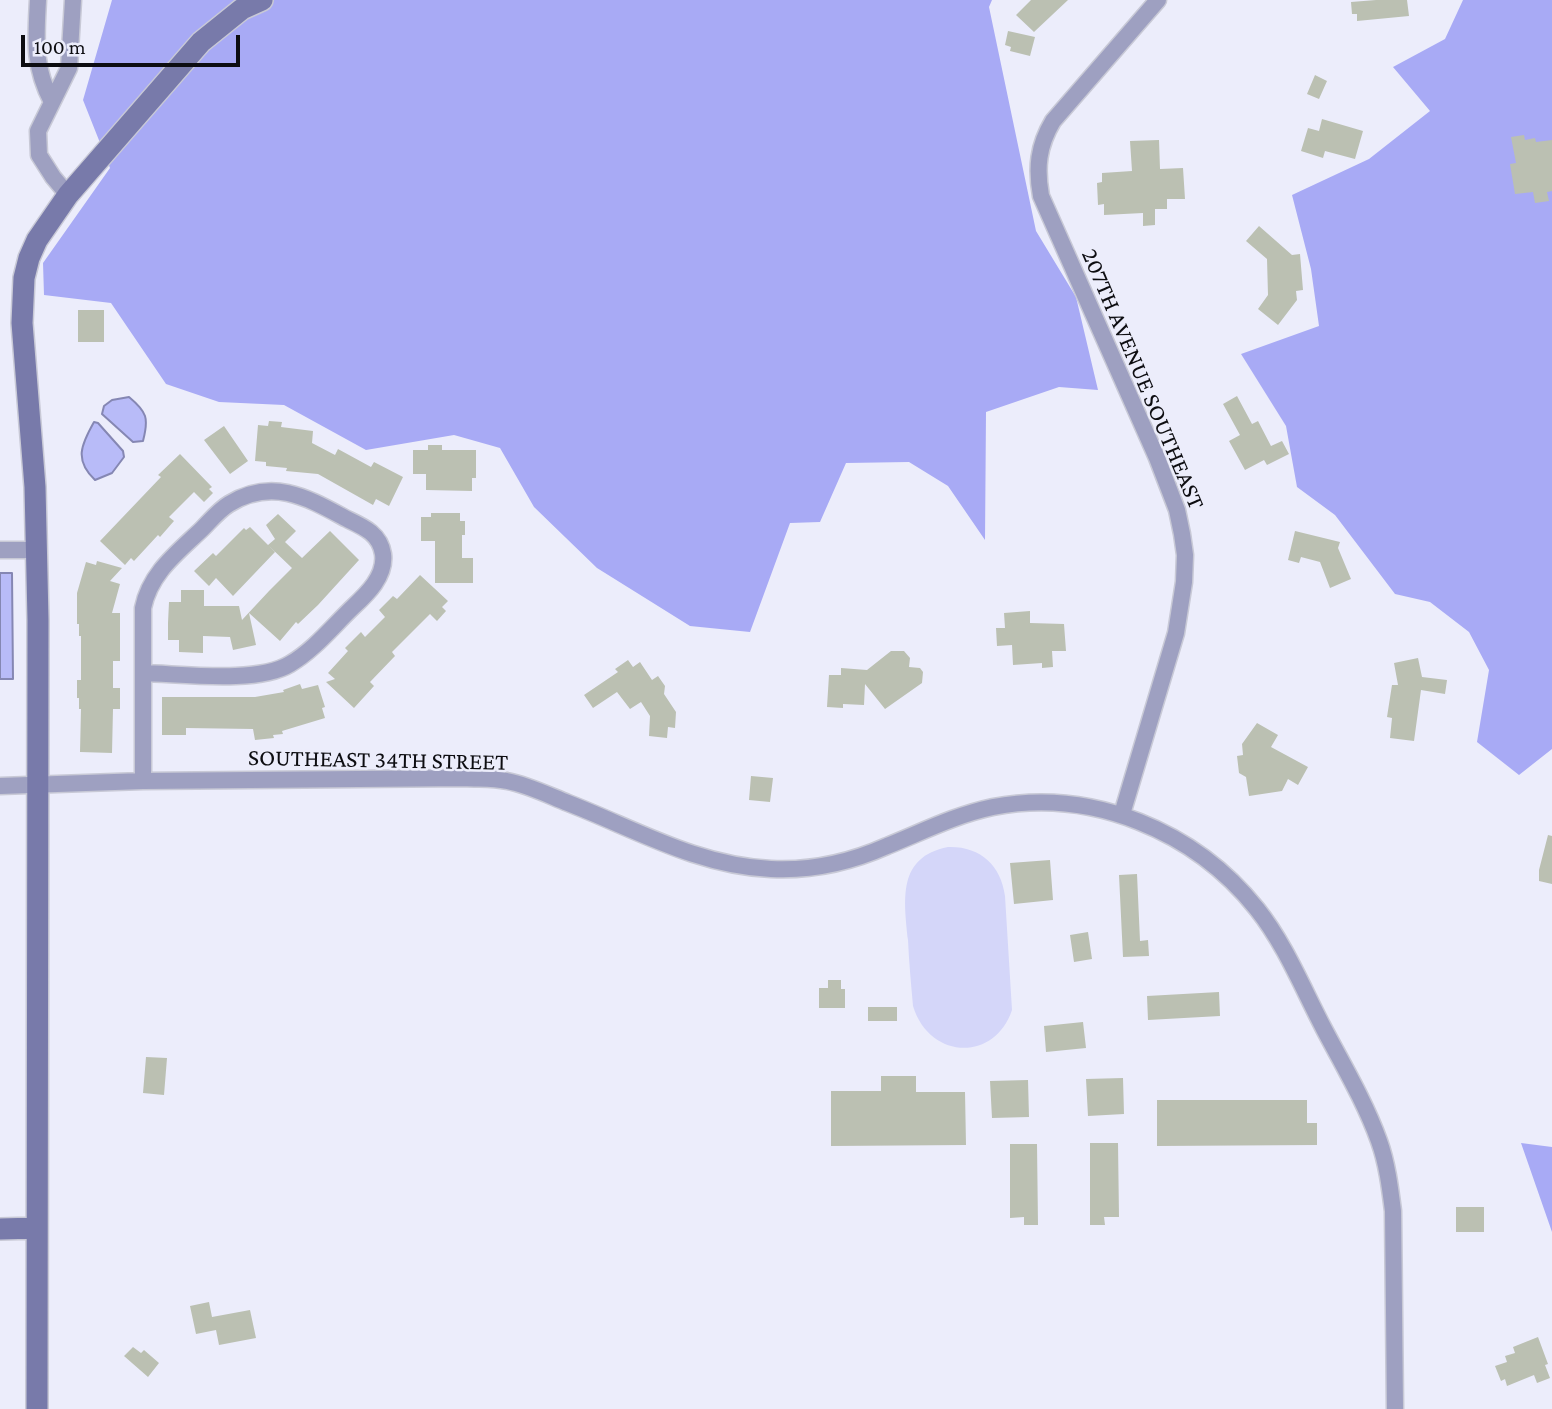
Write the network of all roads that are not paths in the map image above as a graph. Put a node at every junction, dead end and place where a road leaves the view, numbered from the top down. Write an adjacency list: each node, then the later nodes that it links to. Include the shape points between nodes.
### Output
1 (38, 0): 5 (street, via 37,59 41,83)
2 (73, 0): 5 (street, via 69,68)
3 (262, 0): 6 (street, via 242,9 201,42)
4 (1158, 0): 13 (street, 207TH AVENUE SOUTHEAST, via 1053,121 1044,136 1038,165 1041,196 1177,510 1185,555 1180,612)
5 (51, 102): 6 (street, via 38,131 39,155)
6 (68, 195): 8 (street, via 29,258 23,297)
7 (0, 550): 8 (street)
8 (36, 550): 12 (street)
9 (144, 673): 9 (street, via 146,592 161,568 227,505 257,494 297,494 372,531 381,545 382,571 364,597 287,666 253,675); 10 (street)
10 (144, 781): 12 (street, SOUTHEAST 34TH STREET); 13 (street, SOUTHEAST 34TH STREET, via 507,781 698,857 770,869 825,865 857,857 958,816 994,807 1058,803)
11 (0, 786): 12 (street, SOUTHEAST 34TH STREET)
12 (37, 786): 14 (street)
13 (1122, 814): 17 (street, SOUTHEAST 34TH STREET, via 1186,845 1218,869 1258,910 1367,1111 1380,1143 1393,1211)
14 (37, 1228): 15 (street); 16 (street)
15 (0, 1229)
16 (37, 1409)
17 (1395, 1409)

